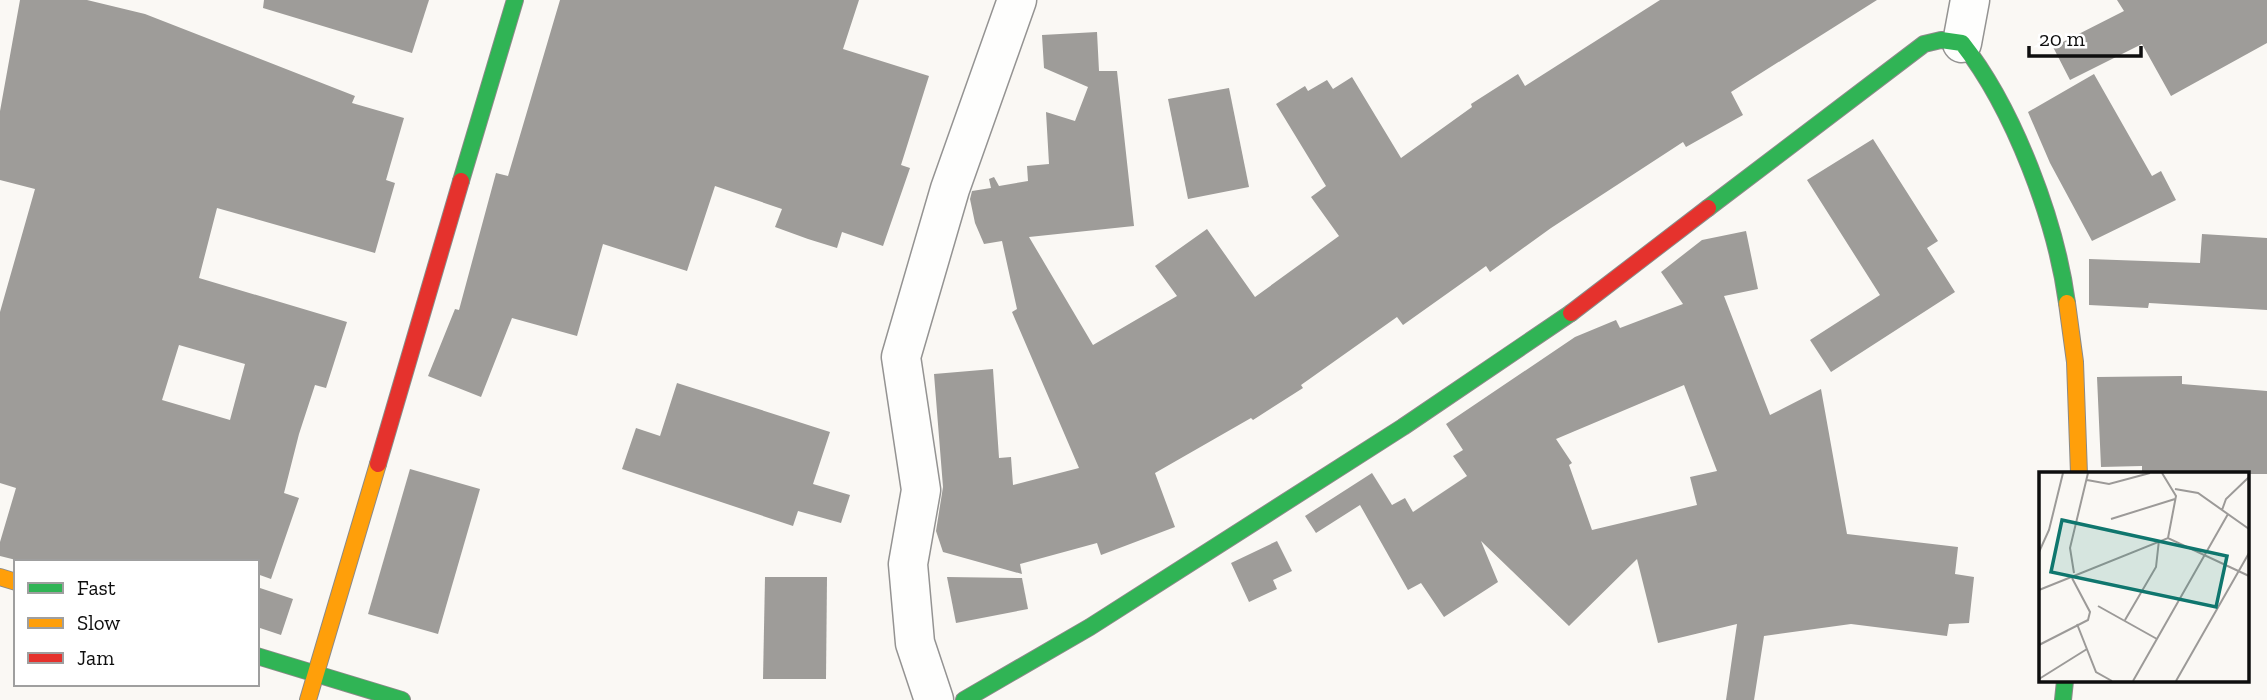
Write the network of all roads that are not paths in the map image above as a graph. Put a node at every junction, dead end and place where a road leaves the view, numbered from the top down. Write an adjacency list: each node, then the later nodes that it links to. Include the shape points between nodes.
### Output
1 (515, 0): 7 (street)
2 (1017, 0): 11 (street, via 950,189 901,357 922,490 908,564 915,642)
3 (1970, 0): 4 (street)
4 (1962, 43): 5 (street, via 2016,135 2061,257 2075,362); 12 (street, via 1941,40 1924,44 1551,328 1090,627)
5 (2079, 472)
6 (259, 657): 7 (street)
7 (317, 675): 9 (street); 10 (street)
8 (2064, 682): 13 (street)
9 (308, 700)
10 (402, 700)
11 (934, 700)
12 (964, 700)
13 (2063, 700)

